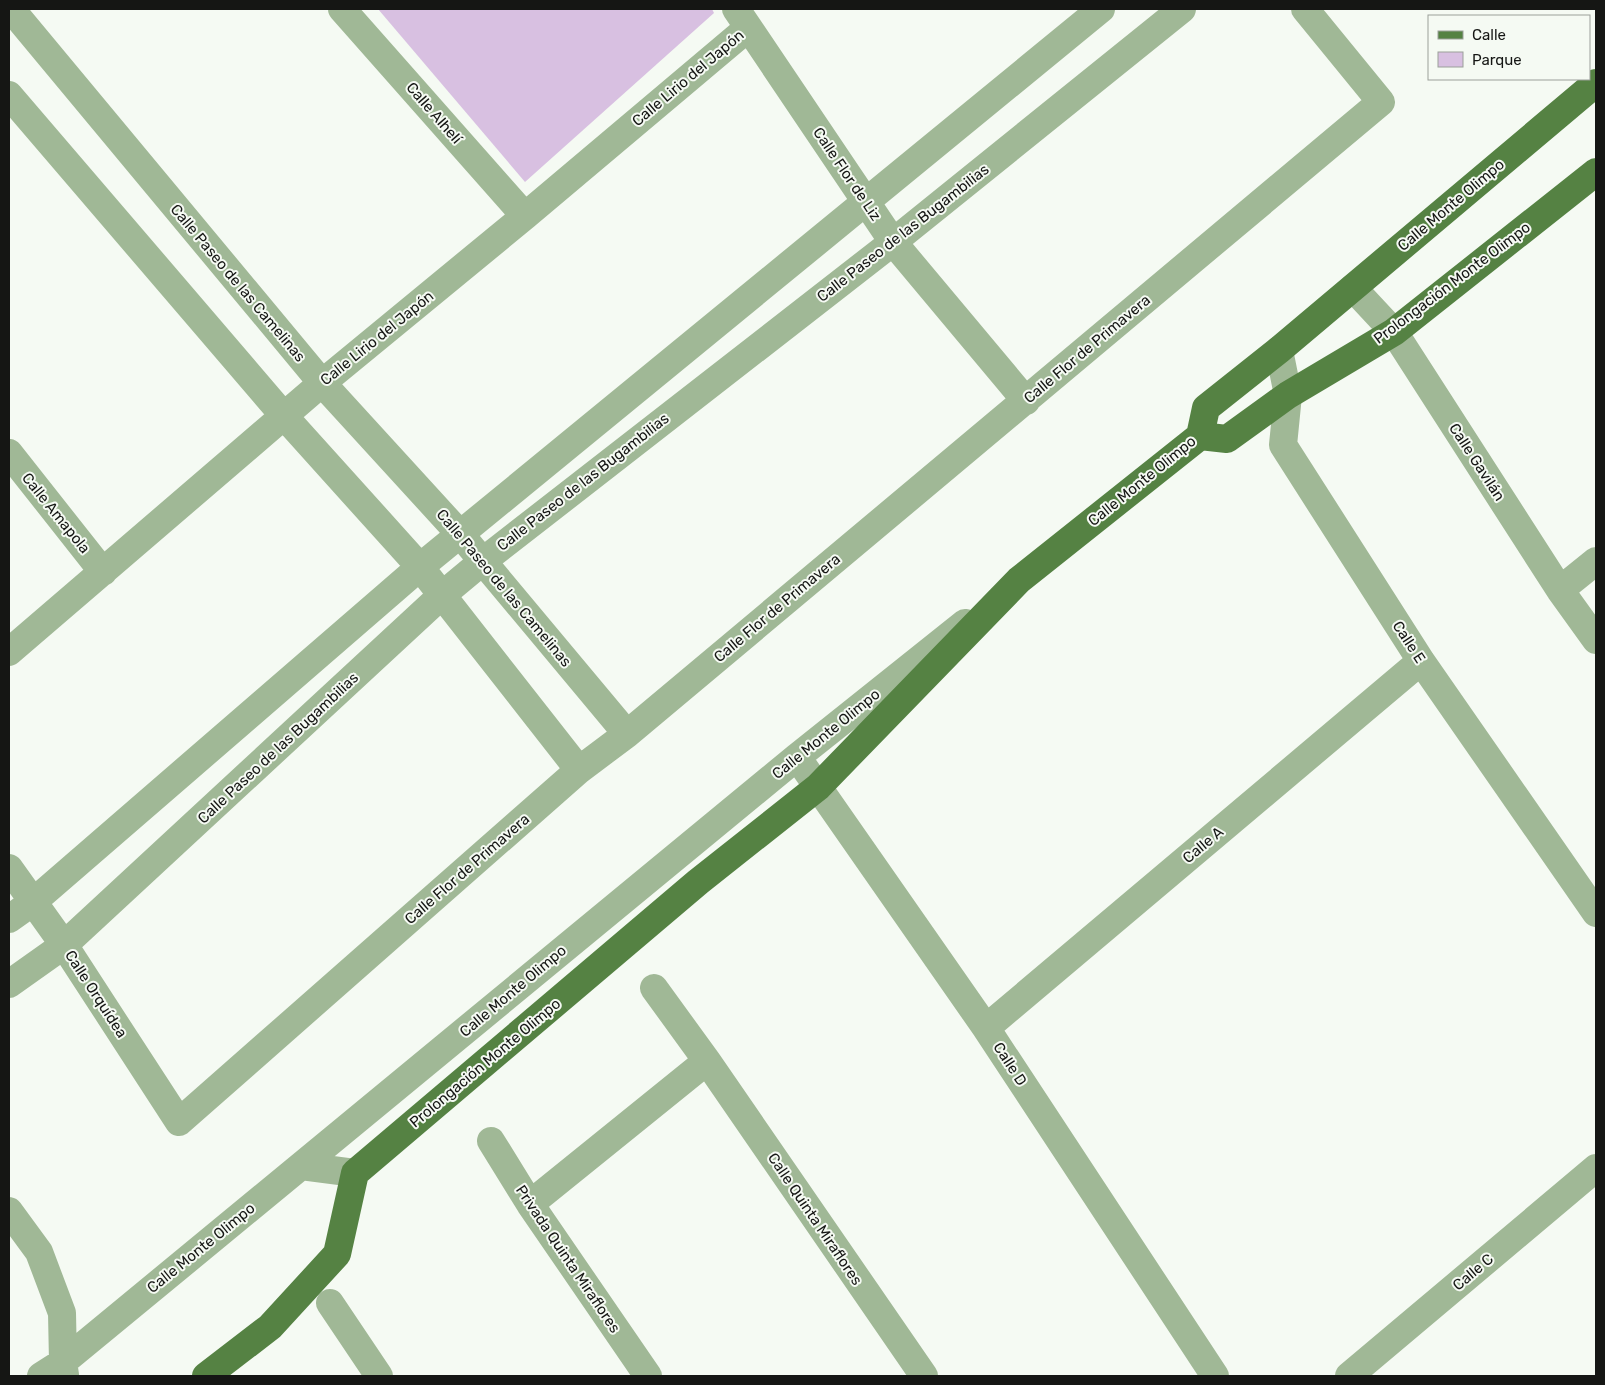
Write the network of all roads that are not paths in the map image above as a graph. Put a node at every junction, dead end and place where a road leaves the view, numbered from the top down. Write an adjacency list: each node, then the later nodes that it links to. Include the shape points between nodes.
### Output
1 (11, 9): 16 (street, Calle Paseo de las Camelinas)
2 (342, 9): 11 (street, Calle Alhelí)
3 (1101, 9): 10 (street)
4 (1182, 9): 12 (street, Calle Paseo de las Bugambilias)
5 (1305, 9): 18 (street, Calle Flor de Primavera, via 1381,102)
6 (742, 18): 10 (street, Calle Flor de Liz); 11 (street, Calle Lirio del Japón)
7 (1596, 83): 13 (main road, Calle Monte Olimpo)
8 (9, 95): 19 (street)
9 (1596, 172): 14 (main road, Prolongación Monte Olimpo)
10 (865, 201): 12 (street, Calle Flor de Liz); 22 (street)
11 (525, 216): 16 (street, Calle Lirio del Japón)
12 (893, 242): 18 (street, Calle Flor de Liz); 23 (street, Calle Paseo de las Bugambilias)
13 (1353, 288): 14 (street, Calle Gavilán); 15 (main road, Calle Monte Olimpo)
14 (1394, 332): 17 (main road, Prolongación Monte Olimpo); 28 (street, Calle Gavilán)
15 (1279, 350): 17 (street, Calle E); 20 (main road, Calle Monte Olimpo, via 1206,408)
16 (322, 383): 19 (street, Calle Lirio del Japón); 22 (street, Calle Paseo de las Camelinas)
17 (1288, 395): 20 (main road, Prolongación Monte Olimpo, via 1227,439); 32 (street, Calle E, via 1283,445)
18 (1026, 400): 33 (street, Calle Flor de Primavera)
19 (284, 416): 25 (street); 26 (street, Calle Lirio del Japón)
20 (1200, 436): 27 (main road, Calle Monte Olimpo)
21 (9, 454): 26 (street, Calle Amapola)
22 (460, 534): 23 (street, Calle Paseo de las Camelinas); 25 (street)
23 (482, 560): 29 (street, Calle Paseo de las Bugambilias); 33 (street, Calle Paseo de las Camelinas)
24 (1596, 561): 28 (street)
25 (420, 567): 29 (street); 40 (street)
26 (103, 572): 31 (street, Calle Lirio del Japón)
27 (1019, 580): 34 (street, Calle Monte Olimpo); 36 (main road, Prolongación Monte Olimpo)
28 (1560, 590): 30 (street, Calle Gavilán)
29 (441, 596): 35 (street); 43 (street, Calle Paseo de las Bugambilias)
30 (1596, 640)
31 (9, 652)
32 (1421, 661): 41 (street, Calle E); 46 (street, Calle A)
33 (627, 734): 35 (street, Calle Flor de Primavera)
34 (797, 757): 36 (street, Calle D); 38 (street, Calle Monte Olimpo)
35 (580, 770): 48 (street, Calle Flor de Primavera)
36 (818, 787): 39 (main road, Prolongación Monte Olimpo); 46 (street, Calle D)
37 (9, 868): 40 (street, Calle Orquídea)
38 (658, 871): 39 (street); 50 (street, Calle Monte Olimpo)
39 (675, 901): 52 (main road, Prolongación Monte Olimpo)
40 (33, 902): 42 (street); 43 (street, Calle Orquídea)
41 (1596, 913)
42 (9, 919)
43 (64, 945): 44 (street, Calle Paseo de las Bugambilias); 48 (street, Calle Orquídea)
44 (9, 984)
45 (654, 988): 47 (street, Calle Quinta Miraflores)
46 (986, 1028): 61 (street, Calle D)
47 (707, 1061): 53 (street); 60 (street, Calle Quinta Miraflores)
48 (179, 1122)
49 (491, 1141): 53 (street, Privada Quinta Miraflores)
50 (301, 1166): 52 (street); 56 (street, Calle Monte Olimpo)
51 (1596, 1168): 62 (street, Calle C)
52 (356, 1173): 57 (main road, via 337,1254 270,1327)
53 (530, 1204): 59 (street, Privada Quinta Miraflores)
54 (9, 1211): 56 (street, via 39,1252 62,1313)
55 (330, 1303): 58 (street)
56 (56, 1372)
57 (206, 1376)
58 (379, 1376)
59 (648, 1376)
60 (924, 1376)
61 (1215, 1376)
62 (1349, 1376)

